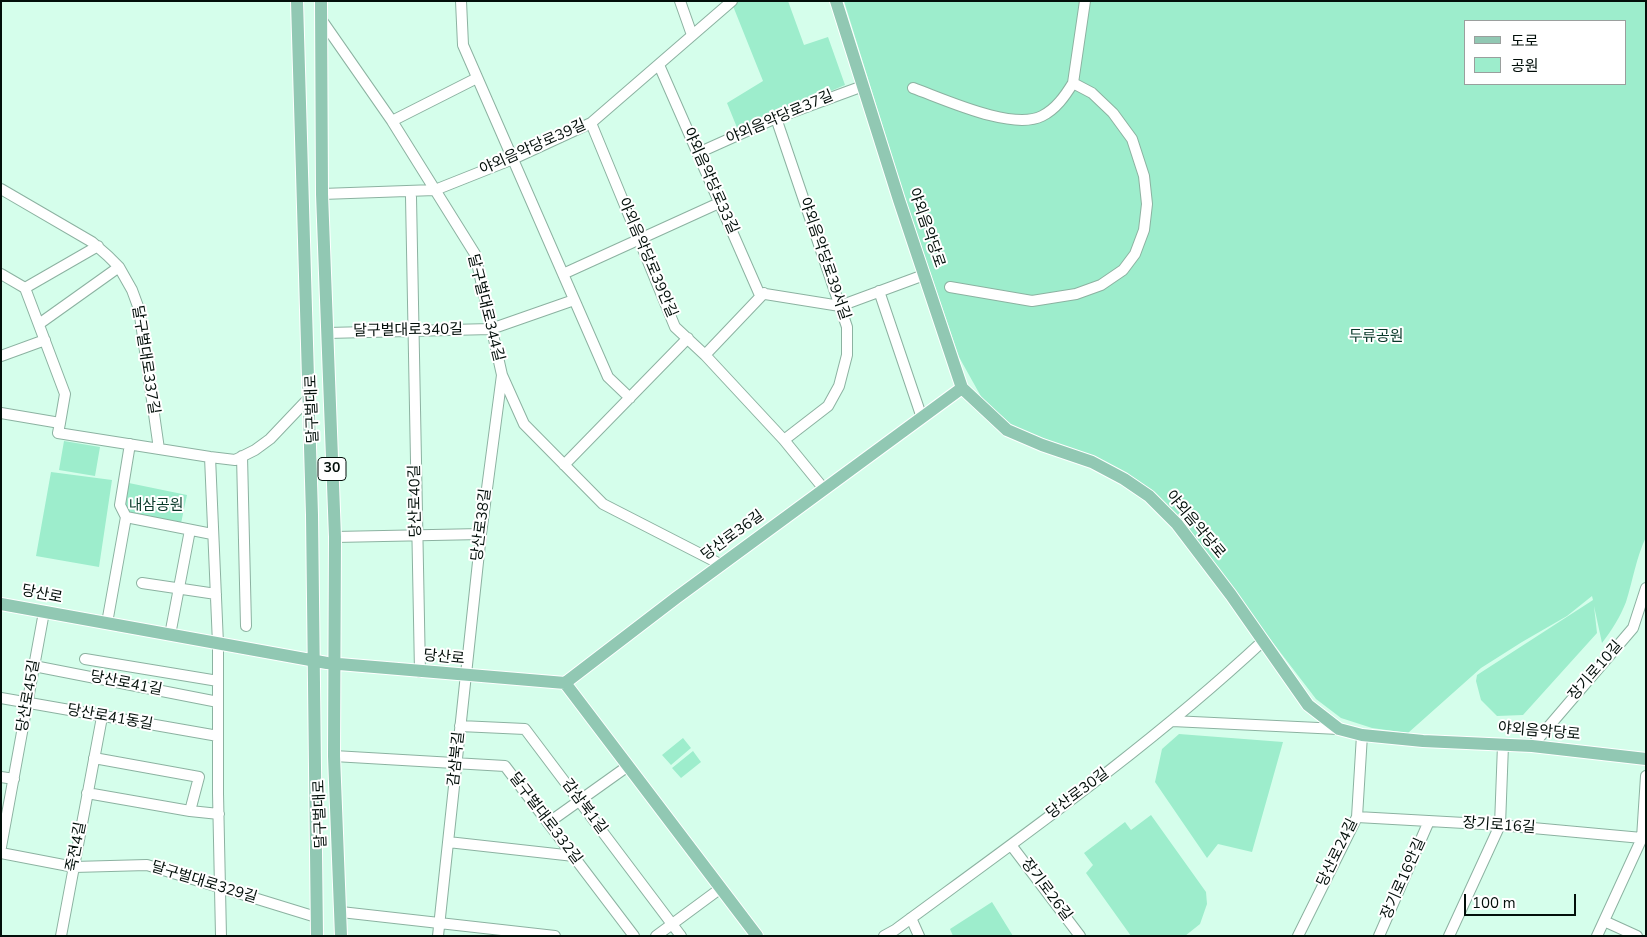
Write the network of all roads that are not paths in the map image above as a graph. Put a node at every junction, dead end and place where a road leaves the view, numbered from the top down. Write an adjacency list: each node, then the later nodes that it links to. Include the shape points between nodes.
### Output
1 (297, 1): 48 (main road, 달구벌대로 / 30)
2 (321, 1): 8 (main road, 달구벌대로 / 30)
3 (461, 1): 11 (street, via 463,45)
4 (680, 1): 9 (street)
5 (732, 1): 9 (street, 야외음악당로39길)
6 (836, 1): 13 (main road, 야외음악당로)
7 (1085, 1): 12 (street)
8 (321, 19): 16 (street, 달구벌대로344길); 22 (main road, 달구벌대로 / 30)
9 (692, 35): 10 (street, 야외음악당로39길)
10 (658, 65): 17 (street, 야외음악당로39길); 18 (street, 야외음악당로33길)
11 (477, 78): 16 (street); 19 (street)
12 (1073, 83): 14 (street, via 1052,109 1041,117 1028,120 978,112); 31 (street, via 1092,93 1113,113 1132,139 1144,176 1147,204 1144,230 1135,254 1123,270 1101,285 1076,294 1032,301)
13 (863, 86): 15 (street, 야외음악당로37길); 30 (main road, 야외음악당로)
14 (913, 88)
15 (776, 118): 18 (street, 야외음악당로37길); 36 (street, 야외음악당로39서길)
16 (392, 121): 21 (street, 달구벌대로344길)
17 (591, 123): 19 (street, 야외음악당로39길); 25 (street, 야외음악당로39안길)
18 (698, 153): 24 (street, 야외음악당로33길)
19 (513, 159): 21 (street, 야외음악당로39길); 29 (street)
20 (1, 189): 26 (street, 달구벌대로337길)
21 (435, 190): 22 (street, 야외음악당로39길); 38 (street, 달구벌대로344길, via 474,254)
22 (322, 194): 40 (main road, 달구벌대로 / 30)
23 (410, 197): 39 (street)
24 (719, 202): 25 (street); 34 (street, 야외음악당로33길, via 759,292)
25 (639, 239): 29 (street); 41 (street, 야외음악당로39안길, via 676,327)
26 (98, 246): 27 (street, 달구벌대로337길); 32 (street)
27 (119, 267): 37 (street); 54 (street, 달구벌대로337길, via 138,309)
28 (1, 274): 32 (street)
29 (563, 274): 35 (street)
30 (924, 275): 33 (street); 46 (main road, 야외음악당로)
31 (950, 287)
32 (25, 288): 37 (street)
33 (879, 292): 36 (street); 50 (street)
34 (764, 293): 36 (street); 43 (street)
35 (574, 300): 38 (street, 달구벌대로340길); 47 (street, via 608,377)
36 (840, 306): 52 (street, 야외음악당로39서길, via 847,327 847,354 839,386 828,406)
37 (39, 324): 42 (street)
38 (492, 329): 39 (street, 달구벌대로340길); 45 (street, 달구벌대로344길)
39 (413, 331): 40 (street, 달구벌대로340길); 63 (street, 당산로40길)
40 (326, 333): 64 (main road, 달구벌대로 / 30)
41 (688, 338): 43 (street, 야외음악당로39안길); 47 (street)
42 (45, 340): 44 (street); 51 (street, via 65,394)
43 (705, 355): 52 (street, 야외음악당로39안길)
44 (1, 356)
45 (502, 375): 57 (street, 달구벌대로344길, via 524,424); 62 (street, 당산로38길)
46 (962, 388): 50 (main road, 당산로36길); 77 (main road, 야외음악당로, via 1007,430 1092,462 1149,496 1177,524)
47 (630, 398): 57 (street)
48 (308, 399): 55 (street, via 270,439); 70 (main road, 달구벌대로 / 30)
49 (1, 413): 51 (street)
50 (922, 418): 58 (main road, 당산로36길)
51 (59, 428): 53 (street)
52 (784, 440): 58 (street, 야외음악당로39안길)
53 (130, 444): 54 (street); 59 (street, via 120,506)
54 (160, 449): 56 (street)
55 (242, 456): 56 (street, via 235,460); 75 (street)
56 (210, 457): 61 (street)
57 (564, 465): 65 (street, 달구벌대로344길, via 603,504)
58 (824, 489): 65 (main road, 당산로36길)
59 (126, 517): 60 (street); 74 (street)
60 (190, 530): 61 (street); 67 (street)
61 (212, 534): 69 (street)
62 (481, 534): 63 (street); 84 (street, 당산로38길)
63 (417, 535): 64 (street); 83 (street, 당산로40길)
64 (335, 537): 73 (main road, 달구벌대로 / 30)
65 (722, 564): 86 (main road, 당산로36길)
66 (142, 583): 67 (street)
67 (179, 588): 69 (street); 76 (street)
68 (1646, 588): 97 (street, 장기로10길, via 1632,628)
69 (216, 594): 78 (street)
70 (314, 596): 73 (main road, via 322,603 324,620); 80 (main road, 달구벌대로 / 30)
71 (1, 604): 72 (main road, 당산로)
72 (44, 612): 74 (main road, 당산로); 82 (street, 당산로45길)
73 (334, 621): 81 (main road, 달구벌대로 / 30)
74 (107, 623): 76 (main road, 당산로)
75 (246, 626)
76 (170, 635): 78 (main road, 당산로)
77 (1263, 641): 91 (street, 당산로30길); 93 (main road, 야외음악당로, via 1308,705)
78 (218, 644): 80 (main road, 당산로); 85 (street)
79 (85, 659): 85 (street, 당산로41길)
80 (313, 661): 81 (main road, 당산로); 124 (main road, 달구벌대로 / 30)
81 (334, 664): 83 (main road, 당산로); 98 (main road, 달구벌대로 / 30)
82 (34, 666): 88 (street, 당산로41길); 89 (street, 당산로45길)
83 (420, 672): 84 (main road, 당산로)
84 (466, 676): 86 (main road, 당산로); 92 (street, 감삼북길)
85 (218, 681): 88 (street)
86 (565, 683): 102 (main road)
87 (1, 698): 89 (street, 당산로41동길)
88 (218, 702): 95 (street)
89 (28, 703): 90 (street, 당산로41동길); 105 (street, 당산로45길)
90 (102, 717): 95 (street, 당산로41동길); 99 (street, 죽전4길)
91 (1172, 721): 93 (street); 116 (street, 당산로30길)
92 (460, 726): 101 (street, 감삼북길); 107 (street, 감삼북1길, via 525,729)
93 (1340, 729): 94 (main road, 야외음악당로)
94 (1362, 735): 96 (main road, 야외음악당로, via 1423,742); 110 (street, 당산로24길)
95 (218, 736): 109 (street)
96 (1503, 745): 97 (main road, 야외음악당로); 113 (street)
97 (1532, 746): 100 (main road, 야외음악당로)
98 (334, 756): 101 (street, 달구벌대로332길); 123 (main road, 달구벌대로 / 30)
99 (94, 758): 106 (street, 죽전4길); 108 (street, via 199,777)
100 (1646, 759)
101 (456, 763): 112 (street, 달구벌대로332길, via 505,766); 115 (street, 감삼북길)
102 (628, 766): 107 (street); 122 (main road)
103 (1646, 776): 114 (street)
104 (1, 777): 105 (street)
105 (14, 779): 117 (street, 당산로45길)
106 (88, 793): 108 (street); 120 (street, 죽전4길)
107 (579, 801): 112 (street); 128 (street, 감삼북1길)
108 (190, 810): 109 (street)
109 (219, 814): 121 (street)
110 (1357, 817): 111 (street, 장기로16길); 131 (street, 당산로24길)
111 (1429, 821): 113 (street, 장기로16길); 144 (street, 장기로16안길)
112 (548, 823): 119 (street, 달구벌대로332길)
113 (1500, 825): 114 (street, 장기로16길); 145 (street)
114 (1642, 838): 126 (street)
115 (448, 842): 119 (street); 127 (street, 감삼북길)
116 (1011, 845): 125 (street, 당산로30길); 143 (street, 장기로26길)
117 (1, 847)
118 (1, 853): 120 (street, 달구벌대로329길)
119 (574, 856): 138 (street, 달구벌대로332길)
120 (74, 867): 121 (street, 달구벌대로329길, via 147,865); 132 (street, 죽전4길)
121 (220, 887): 124 (street, 달구벌대로329길); 133 (street)
122 (721, 888): 128 (street); 130 (main road)
123 (341, 912): 127 (street); 135 (main road, 달구벌대로 / 30)
124 (316, 917): 134 (main road, 달구벌대로 / 30)
125 (911, 918): 141 (street, 당산로30길); 142 (street)
126 (1604, 921): 146 (street); 147 (street)
127 (439, 922): 129 (street); 136 (street, 감삼북길)
128 (672, 924): 139 (street); 140 (street, 감삼북1길)
129 (500, 933): 137 (street)
130 (758, 935)
131 (1298, 935)
132 (61, 936)
133 (221, 936)
134 (317, 936)
135 (341, 936)
136 (438, 936)
137 (555, 936)
138 (634, 936)
139 (656, 936)
140 (681, 936)
141 (884, 936)
142 (919, 936)
143 (1080, 936)
144 (1379, 936)
145 (1449, 936)
146 (1597, 936)
147 (1637, 936)

